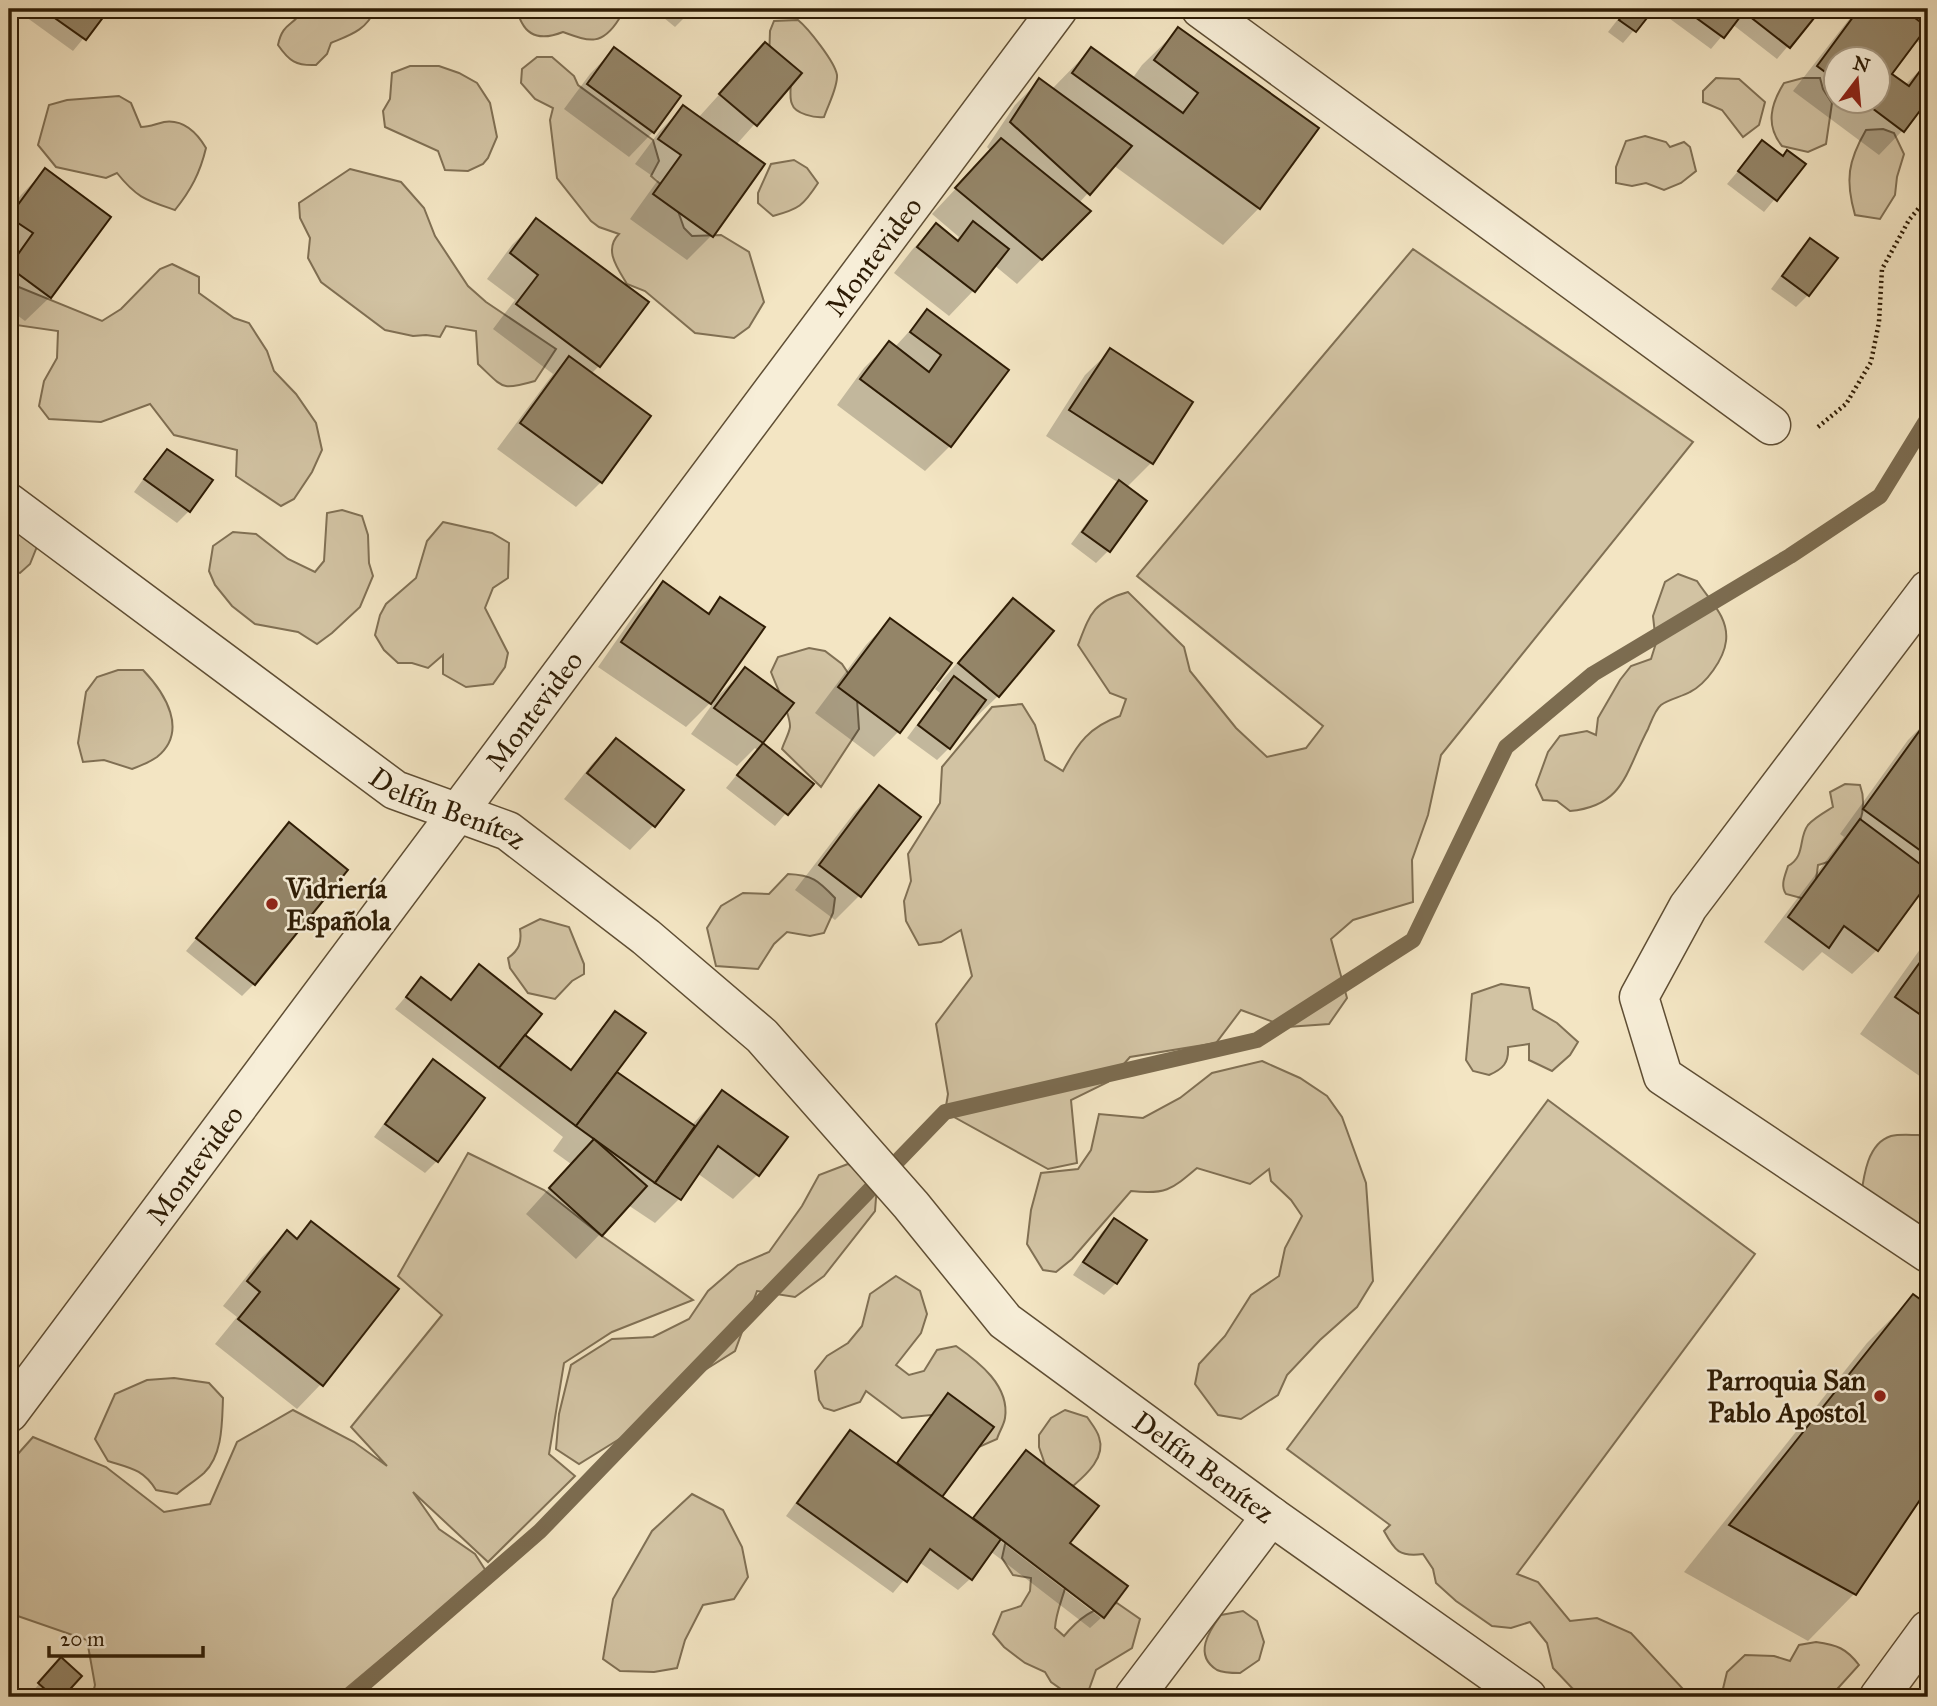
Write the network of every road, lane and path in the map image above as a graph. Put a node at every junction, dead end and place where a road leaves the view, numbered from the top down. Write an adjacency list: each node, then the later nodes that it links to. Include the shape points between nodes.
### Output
1 (1058, 9): 7 (street, Montevideo)
2 (1201, 9): 4 (street)
3 (1928, 197): 4 (path, via 1909,220 1882,269 1871,362 1846,404 1817,428)
4 (1771, 425)
5 (9, 503): 7 (street, Delfín Benítez, via 395,790)
6 (1928, 590): 8 (street, via 1688,907 1639,997 1663,1076)
7 (457, 813): 9 (street, Montevideo); 10 (street, Delfín Benítez, via 508,831 646,937 762,1036 911,1205 1005,1321)
8 (1928, 1253)
9 (9, 1413)
10 (1271, 1516): 12 (street); 13 (street, Delfín Benítez)
11 (1928, 1630): 14 (street)
12 (1134, 1697)
13 (1527, 1697)
14 (1879, 1697)

